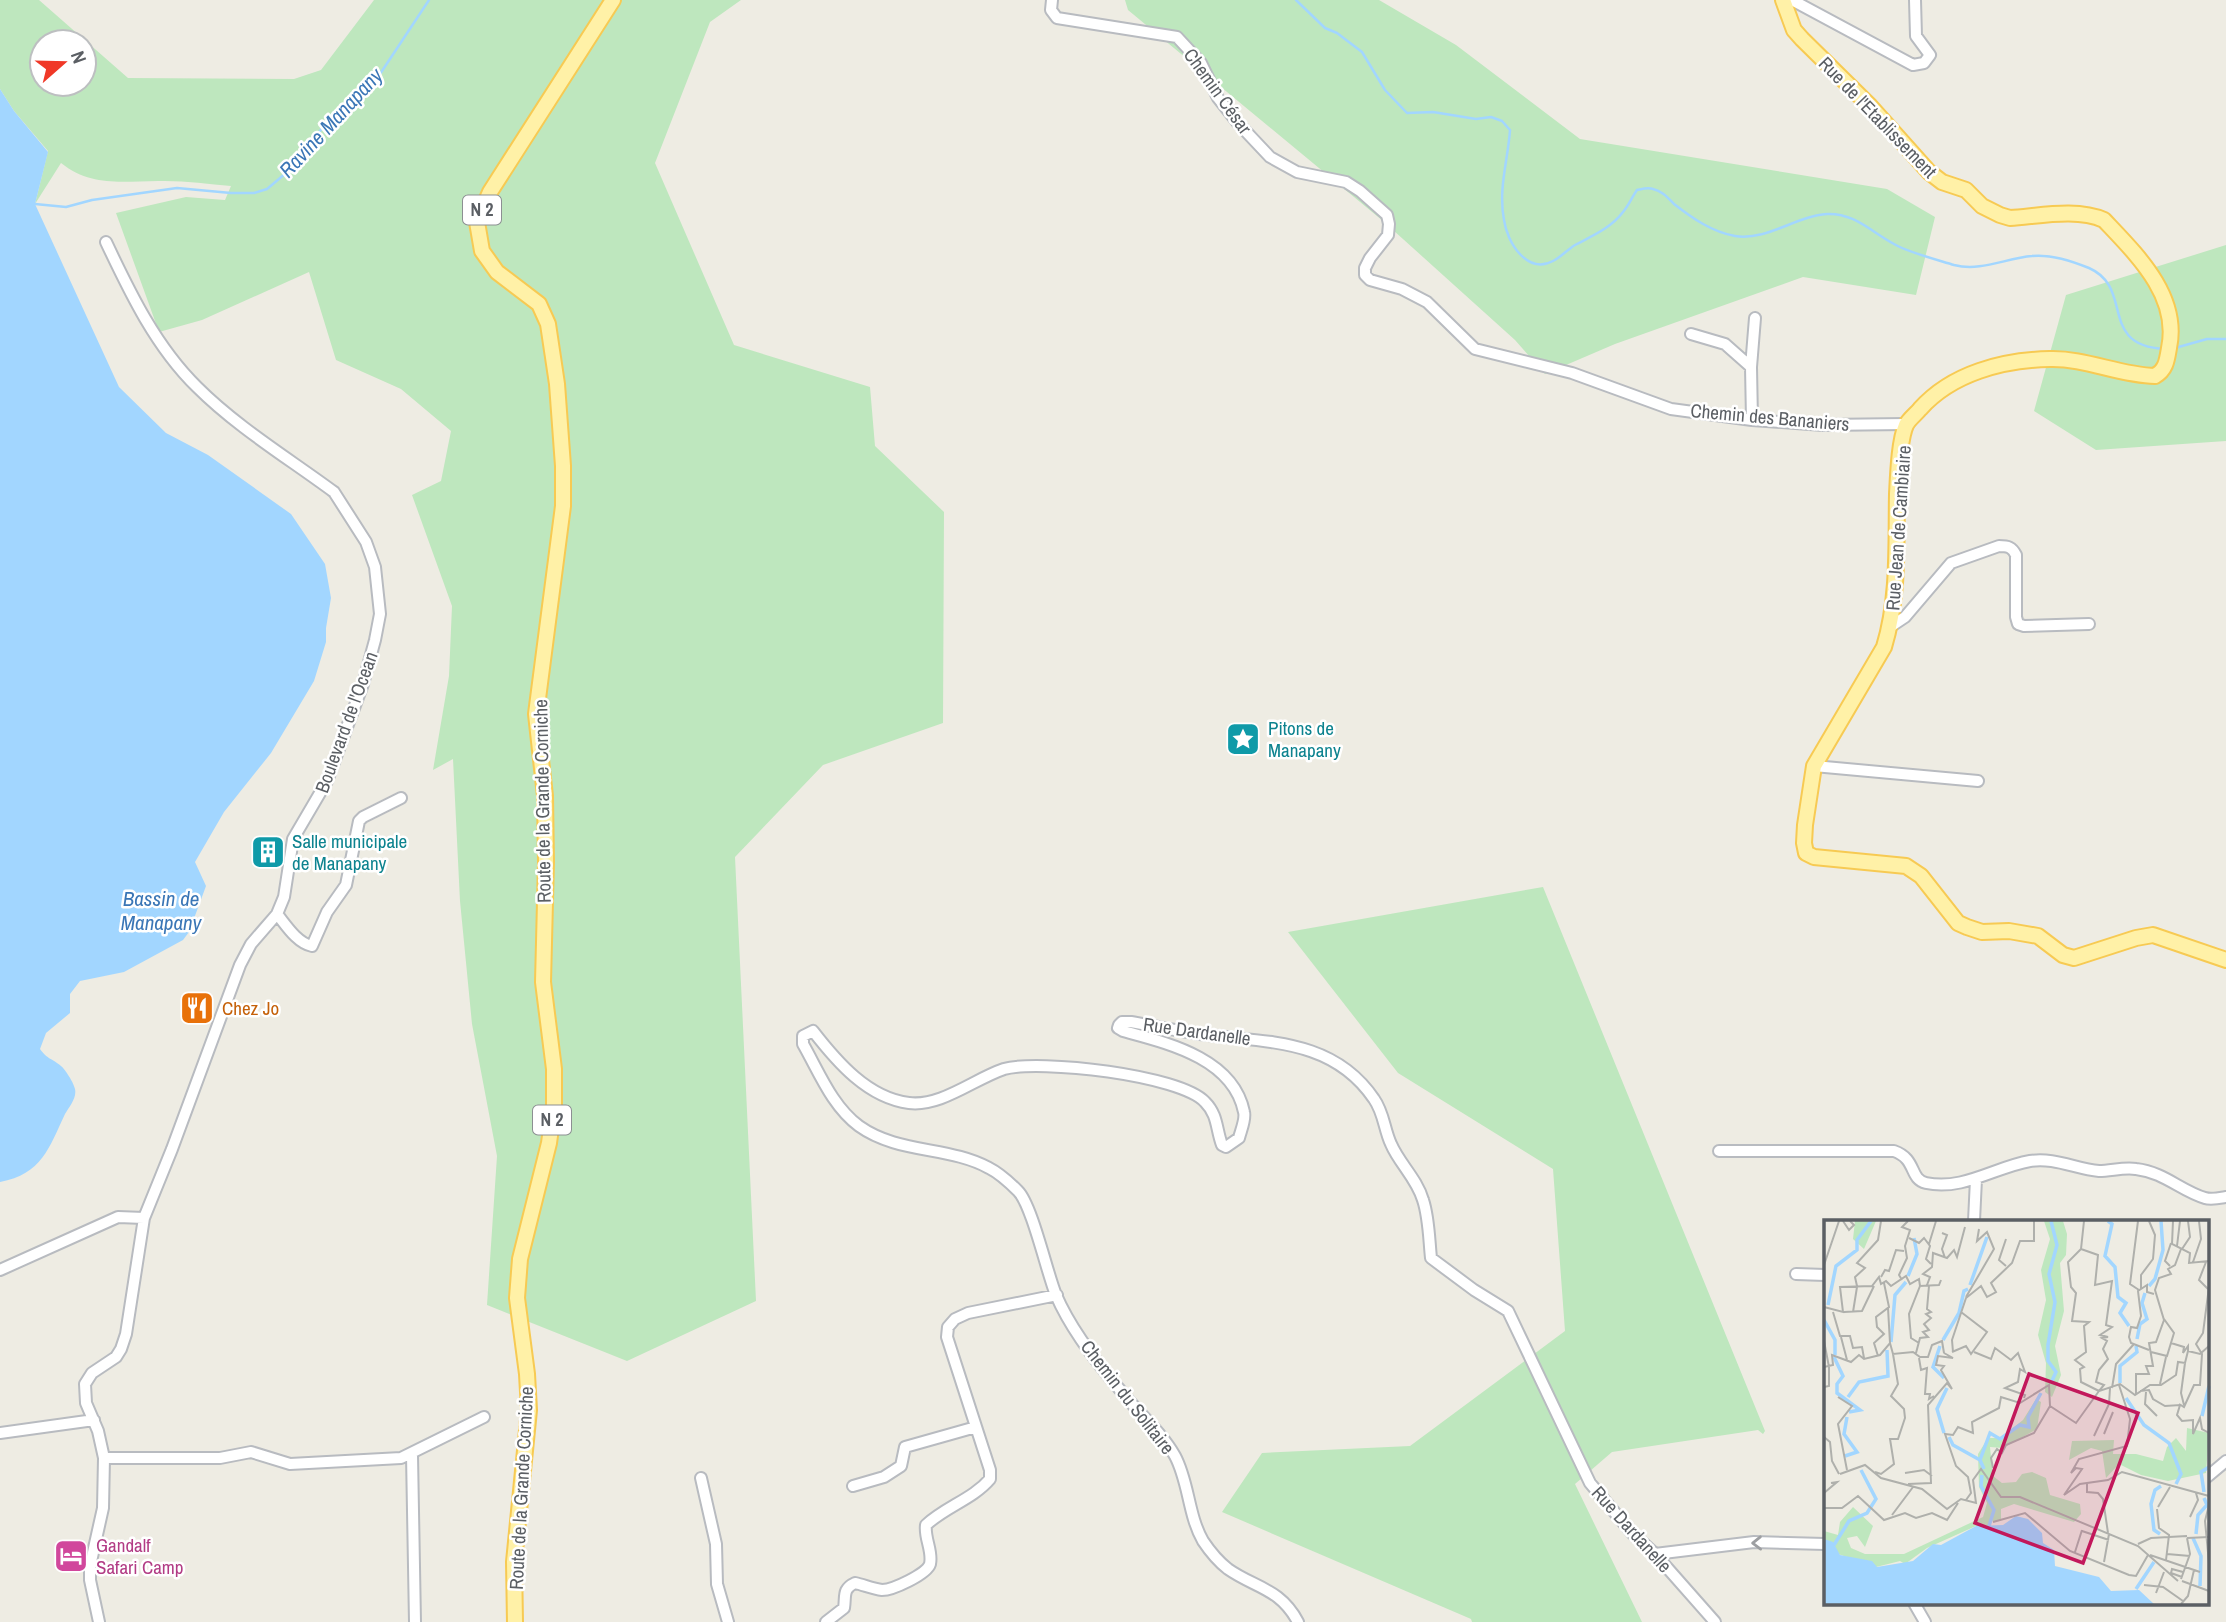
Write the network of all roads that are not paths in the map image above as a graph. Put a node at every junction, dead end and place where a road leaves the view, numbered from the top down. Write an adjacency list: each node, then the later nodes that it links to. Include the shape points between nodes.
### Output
1 (613, 0): 45 (main road, Route de la Grande Corniche / N 2, via 490,192 477,222 482,251 490,263 539,304 548,324 564,466 536,714 545,796 543,982 554,1106 520,1259 517,1298 529,1410 514,1562)
2 (1052, 0): 9 (street, Chemin César, via 1051,10 1057,18 1177,37 1201,62 1218,98 1270,157 1297,172 1346,182 1387,215 1388,235 1370,258 1365,275 1427,302)
3 (1783, 0): 11 (main road, Rue de l'Etablissement, via 1794,30 1936,177 2010,218 2080,214 2104,220 2145,266 2168,306 2171,338)
4 (1792, 0): 5 (street, via 1913,65 1924,63 1930,55 1916,36)
5 (1915, 0)
6 (106, 242): 19 (street, Boulevard de l'Ocean, via 131,295 176,364 221,410 334,492 366,542 375,567 380,614 371,656 327,781 293,839 284,897)
7 (1755, 318): 10 (street)
8 (1691, 334): 10 (street, via 1725,344)
9 (1475, 349): 12 (street, Chemin des Bananiers, via 1572,373 1671,408)
10 (1751, 367): 12 (street)
11 (2165, 367): 13 (main road, Rue Jean de Cambiaire, via 2155,376 2062,359 1995,367 1951,382)
12 (1752, 420): 13 (street, Chemin des Bananiers)
13 (1906, 424): 15 (main road, Rue Jean de Cambiaire, via 1898,470)
14 (2089, 624): 15 (street, via 2018,624 2016,555 2011,547 1999,546 1951,563 1905,617)
15 (1890, 627): 16 (main road, Rue Jean de Cambiaire, via 1884,647)
16 (1814, 766): 17 (street); 20 (main road, Rue Jean de Cambiaire, via 1804,843 1814,858 1906,866 1933,888 1958,923 1967,928 2038,936 2074,958 2153,935)
17 (1978, 781)
18 (401, 798): 19 (street, via 359,821 346,886 327,912 312,946 296,937)
19 (276, 914): 24 (street, Boulevard de l'Ocean, via 240,965)
20 (2226, 960)
21 (1719, 1151): 22 (street, via 1894,1151 1907,1157 1916,1177 1927,1183)
22 (1976, 1179): 23 (street, via 2043,1160 2102,1171 2134,1168 2171,1180 2206,1199); 25 (street)
23 (2226, 1197)
24 (144, 1218): 26 (street, via 118,1217); 31 (street, Boulevard de l'Ocean, via 121,1349 85,1384 86,1403)
25 (1974, 1220)
26 (0, 1270)
27 (1796, 1274): 28 (street)
28 (1824, 1275)
29 (1057, 1295): 32 (street, via 968,1313 948,1327 947,1337); 41 (street, Rue Dardanelle, via 1021,1194 991,1168 969,1159 908,1148 860,1126 830,1093 803,1037 813,1031 860,1082 910,1103 938,1098 1005,1069 1023,1066 1062,1067 1165,1083 1204,1100 1215,1115 1219,1139 1226,1147 1239,1138 1245,1114 1221,1073 1186,1051 1123,1031 1118,1028 1122,1022 1304,1047 1337,1065 1374,1099 1391,1144 1423,1199 1431,1258 1508,1311 1590,1483); 48 (street, Chemin du Solitaire, via 1087,1349 1176,1458 1205,1543 1228,1569 1275,1594)
30 (485, 1417): 34 (street)
31 (94, 1420): 33 (street); 35 (street, Boulevard de l'Ocean)
32 (976, 1427): 39 (street, via 905,1447 901,1466 884,1477); 47 (street, via 990,1479 926,1525 930,1565 926,1571 887,1589 855,1583 848,1586 844,1608)
33 (0, 1433)
34 (412, 1455): 35 (street, via 290,1464 251,1452 220,1458); 44 (street)
35 (104, 1458): 43 (street, Boulevard de l'Ocean, via 103,1508 90,1566)
36 (2226, 1461): 37 (street)
37 (2208, 1476)
38 (701, 1478): 46 (street)
39 (853, 1486)
40 (1824, 1544): 41 (street, one-way to 41, via 1754,1542)
41 (1655, 1554): 49 (street, Rue Dardanelle)
42 (1915, 1604): 50 (street)
43 (99, 1622)
44 (415, 1622)
45 (515, 1622)
46 (727, 1622)
47 (826, 1622)
48 (1298, 1622)
49 (1715, 1622)
50 (1925, 1622)

